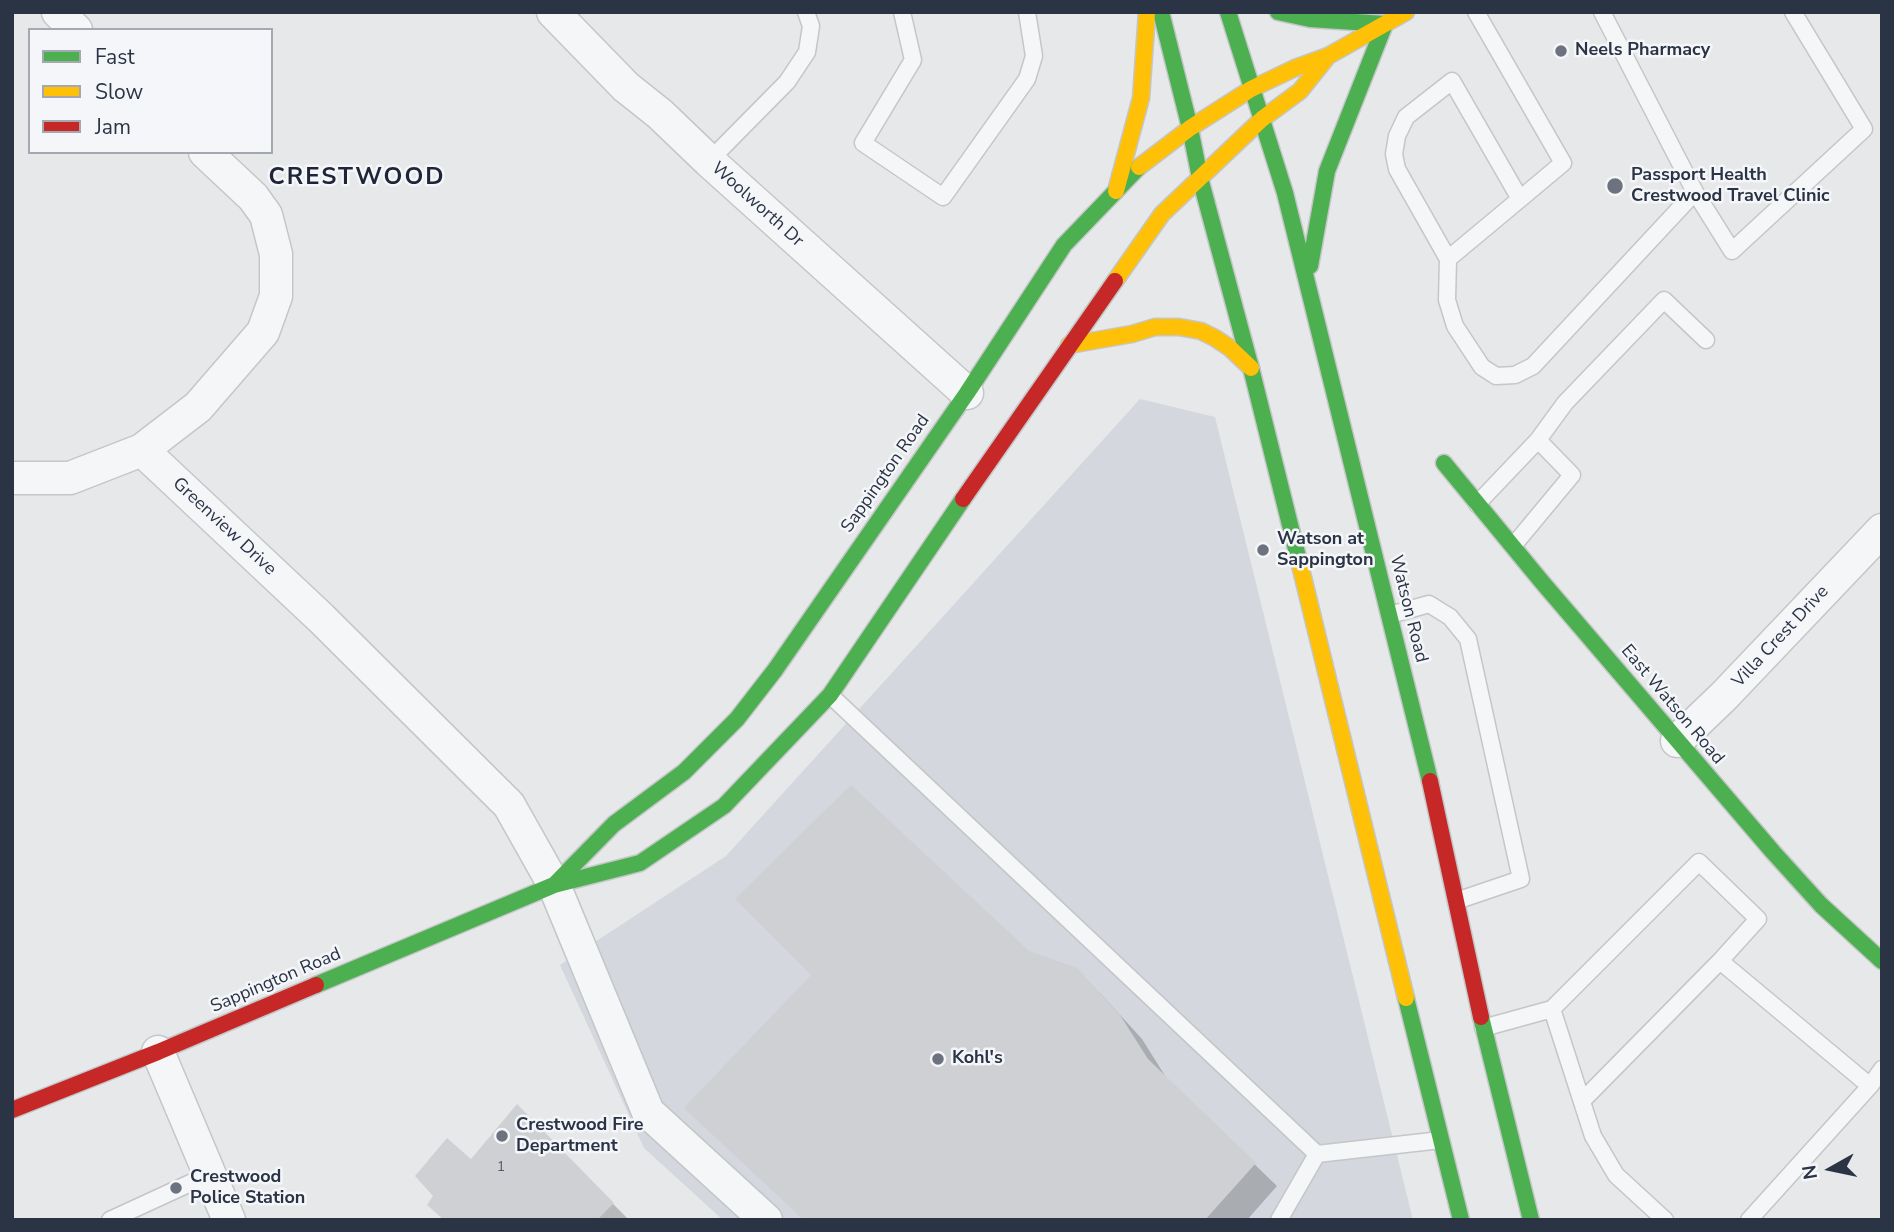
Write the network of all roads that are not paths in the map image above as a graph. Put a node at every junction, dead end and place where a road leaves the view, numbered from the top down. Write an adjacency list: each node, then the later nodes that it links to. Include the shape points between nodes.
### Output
1 (58, 12): 14 (street)
2 (553, 12): 20 (street, Woolworth Dr)
3 (806, 12): 20 (lane, via 811,26 807,52 788,82)
4 (902, 12): 5 (lane, via 913,60 863,143 943,197 1027,79 1034,56)
5 (1027, 12)
6 (1147, 12): 22 (main road, via 1141,97)
7 (1161, 12): 18 (main road)
8 (1228, 12): 16 (main road, Watson Road)
9 (1278, 12): 13 (main road, via 1310,19)
10 (1476, 12): 24 (lane, via 1563,163)
11 (1793, 12): 23 (lane, via 1864,129 1732,251)
12 (1607, 14): 23 (lane)
13 (1393, 17): 15 (main road); 26 (main road, via 1327,171)
14 (74, 28)
15 (1328, 56): 16 (main road, Sappington Road); 17 (main road, Sappington Road, via 1300,91)
16 (1251, 89): 17 (main road, Watson Road); 18 (main road, Sappington Road)
17 (1262, 119): 21 (main road, Sappington Road); 26 (main road, Watson Road)
18 (1190, 128): 21 (main road); 22 (main road, Sappington Road)
19 (207, 154): 32 (street, via 267,215 276,254 276,296 262,332 198,407)
20 (709, 162): 30 (street, Woolworth Dr)
21 (1200, 178): 28 (main road, Sappington Road, via 1161,214); 29 (main road)
22 (1116, 191): 30 (main road, Sappington Road, via 1064,246)
23 (1695, 192): 25 (lane, via 1533,366 1515,375 1496,376 1482,367 1455,326 1447,300)
24 (1520, 199): 25 (lane); 25 (lane, via 1452,81 1406,117 1394,154 1397,169)
25 (1448, 259)
26 (1307, 282): 38 (main road, Watson Road)
27 (1706, 340): 31 (lane, via 1664,300 1565,403)
28 (1069, 345): 29 (main road, via 1155,327 1180,327 1215,338); 39 (main road, Sappington Road, via 1000,435)
29 (1251, 368): 52 (main road)
30 (963, 403): 41 (main road, Sappington Road, via 737,719 684,772 614,824)
31 (1538, 440): 35 (lane); 37 (lane, via 1572,475)
32 (142, 450): 34 (street, via 70,478); 41 (street, Greenview Drive, via 321,618 509,806)
33 (1444, 463): 35 (main road, East Watson Road)
34 (12, 478)
35 (1477, 504): 37 (main road, East Watson Road)
36 (1882, 530): 40 (street, Villa Crest Drive)
37 (1513, 546): 40 (main road, East Watson Road)
38 (1390, 615): 42 (main road, Watson Road); 42 (lane, via 1429,604 1450,617 1468,639 1521,880)
39 (830, 695): 41 (main road, Sappington Road, via 724,806 640,863); 53 (lane)
40 (1677, 741): 44 (main road, East Watson Road, via 1821,905)
41 (554, 885): 47 (main road, Sappington Road); 57 (street, Greenview Drive, via 648,1112)
42 (1456, 901): 46 (main road, Watson Road)
43 (1720, 961): 45 (lane, via 1758,919 1699,862); 49 (lane); 50 (lane)
44 (1882, 961)
45 (1552, 1009): 46 (lane); 50 (lane)
46 (1483, 1028): 60 (main road, Watson Road)
47 (158, 1052): 51 (main road, Sappington Road); 54 (street)
48 (1882, 1069): 49 (lane)
49 (1870, 1086): 62 (lane)
50 (1582, 1101): 61 (lane, via 1593,1136 1616,1175)
51 (12, 1110)
52 (1441, 1140): 53 (lane); 59 (main road)
53 (1317, 1154): 58 (lane)
54 (210, 1174): 55 (lane); 56 (street)
55 (110, 1220)
56 (229, 1220)
57 (766, 1220)
58 (1279, 1220)
59 (1461, 1220)
60 (1531, 1220)
61 (1665, 1220)
62 (1749, 1220)

